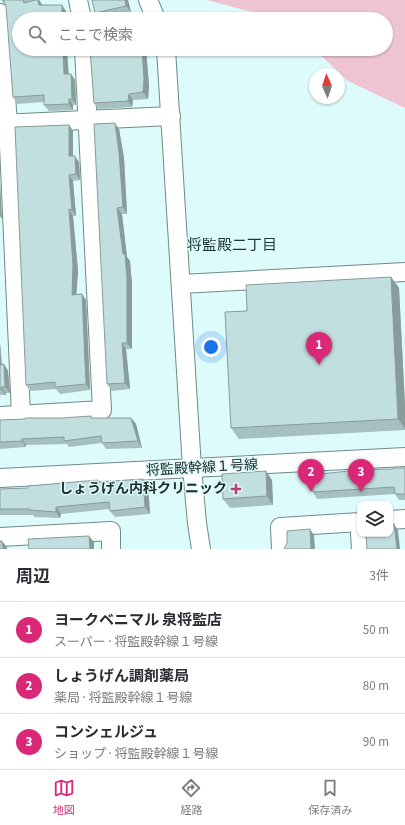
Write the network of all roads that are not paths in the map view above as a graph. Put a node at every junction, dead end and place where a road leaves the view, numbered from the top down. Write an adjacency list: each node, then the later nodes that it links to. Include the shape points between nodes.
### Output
1 (78, 0): 3 (street)
2 (148, 0): 4 (street)
3 (81, 12)
4 (153, 12)
5 (0, 13): 10 (street)
6 (84, 56): 9 (street)
7 (167, 56): 8 (street)
8 (171, 116): 9 (street); 12 (street)
9 (88, 120): 10 (street); 13 (street, via 102,410)
10 (4, 124): 13 (street)
11 (405, 272): 12 (street)
12 (181, 284): 16 (street)
13 (21, 415): 14 (street)
14 (0, 416)
15 (405, 457): 16 (street, 将監殿幹線１号線)
16 (192, 468): 17 (street, 将監殿幹線１号線); 25 (street)
17 (0, 478)
18 (393, 520): 19 (street)
19 (405, 520)
20 (357, 523): 26 (street, via 280,527)
21 (0, 537): 23 (street)
22 (360, 537): 27 (street)
23 (27, 542): 24 (street, via 111,531)
24 (111, 549)
25 (201, 549)
26 (281, 549)
27 (361, 549)

